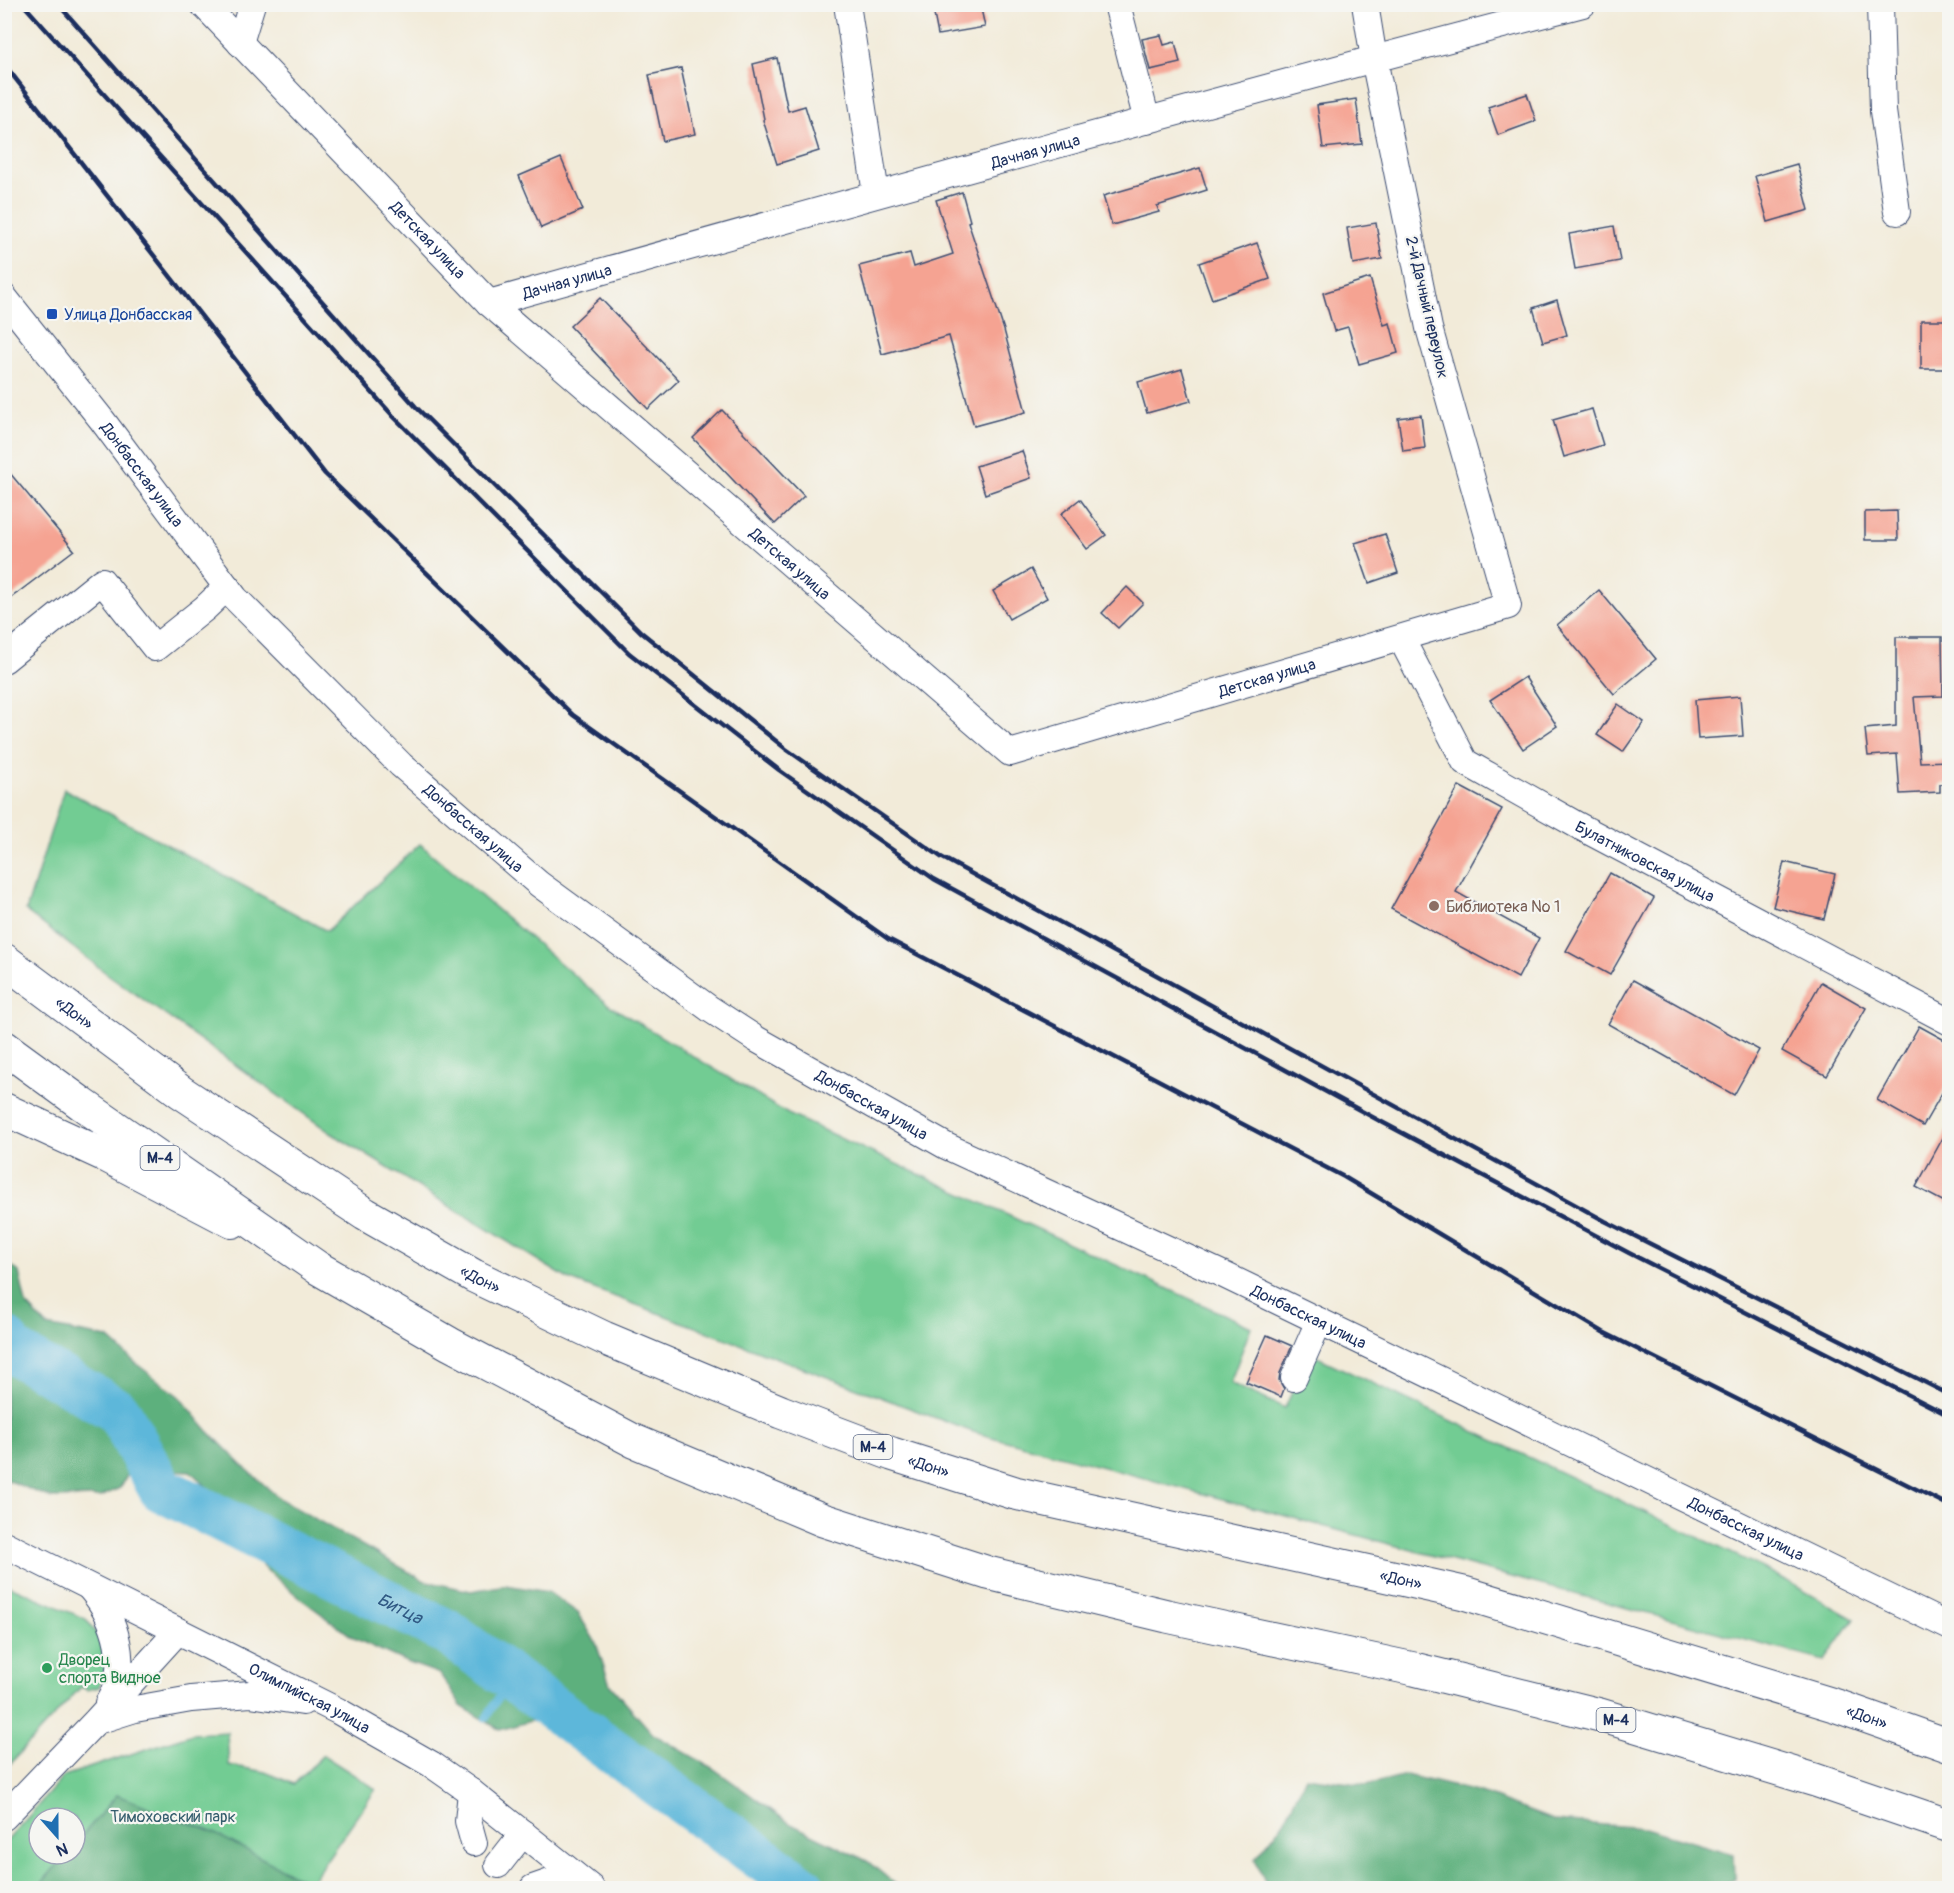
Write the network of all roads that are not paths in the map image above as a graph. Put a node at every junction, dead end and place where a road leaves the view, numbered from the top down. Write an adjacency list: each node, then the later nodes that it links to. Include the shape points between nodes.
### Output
1 (203, 4): 8 (street, Детская улица)
2 (252, 4): 8 (street)
3 (847, 4): 11 (street)
4 (1117, 4): 10 (street)
5 (1365, 4): 9 (street, 2-й Дачный переулок)
6 (1583, 4): 9 (street, Дачная улица)
7 (1880, 4): 12 (street, via 1883,111)
8 (240, 43): 14 (street, Детская улица)
9 (1374, 59): 10 (street, Дачная улица); 16 (street, 2-й Дачный переулок, via 1429,328)
10 (1147, 121): 11 (street, Дачная улица)
11 (876, 194): 14 (street, Дачная улица)
12 (1898, 212)
13 (4, 297): 15 (street, Донбасская улица)
14 (489, 303): 17 (street, Детская улица, via 1010,753)
15 (227, 587): 18 (street, via 155,648 102,581); 24 (street, Донбасская улица, via 400,765 539,884 710,1009 946,1146)
16 (1508, 606): 17 (street, Детская улица)
17 (1401, 638): 20 (street, Булатниковская улица, via 1465,762)
18 (4, 660)
19 (4, 960): 33 (highway, «Дон» / М-4, via 181,1092 365,1214 474,1276 604,1338 770,1407 892,1454 1015,1493 1464,1593 1838,1706)
20 (1950, 1022)
21 (4, 1047): 23 (highway, М-4)
22 (4, 1109): 23 (main road, via 104,1155)
23 (318, 1268): 36 (highway, М-4, via 450,1344 634,1441 823,1520 987,1573 1577,1709 1815,1780)
24 (1319, 1321): 25 (street); 28 (street, Донбасская улица)
25 (1294, 1378)
26 (4, 1544): 27 (street, Олимпийская улица)
27 (89, 1586): 29 (street, Олимпийская улица); 32 (street, via 111,1622 119,1653 118,1681)
28 (1943, 1624): 30 (street)
29 (177, 1631): 31 (street, Олимпийская улица); 32 (street)
30 (1950, 1642)
31 (324, 1704): 32 (street, via 250,1694 180,1701); 34 (street, Олимпийская улица, via 431,1764)
32 (96, 1721): 35 (street)
33 (1950, 1746)
34 (471, 1792): 37 (street, Олимпийская улица); 38 (street, via 468,1821)
35 (4, 1817)
36 (1950, 1826)
37 (523, 1833): 39 (street); 40 (street, Олимпийская улица)
38 (474, 1843)
39 (498, 1865)
40 (582, 1881): 41 (street)
41 (533, 1888)

